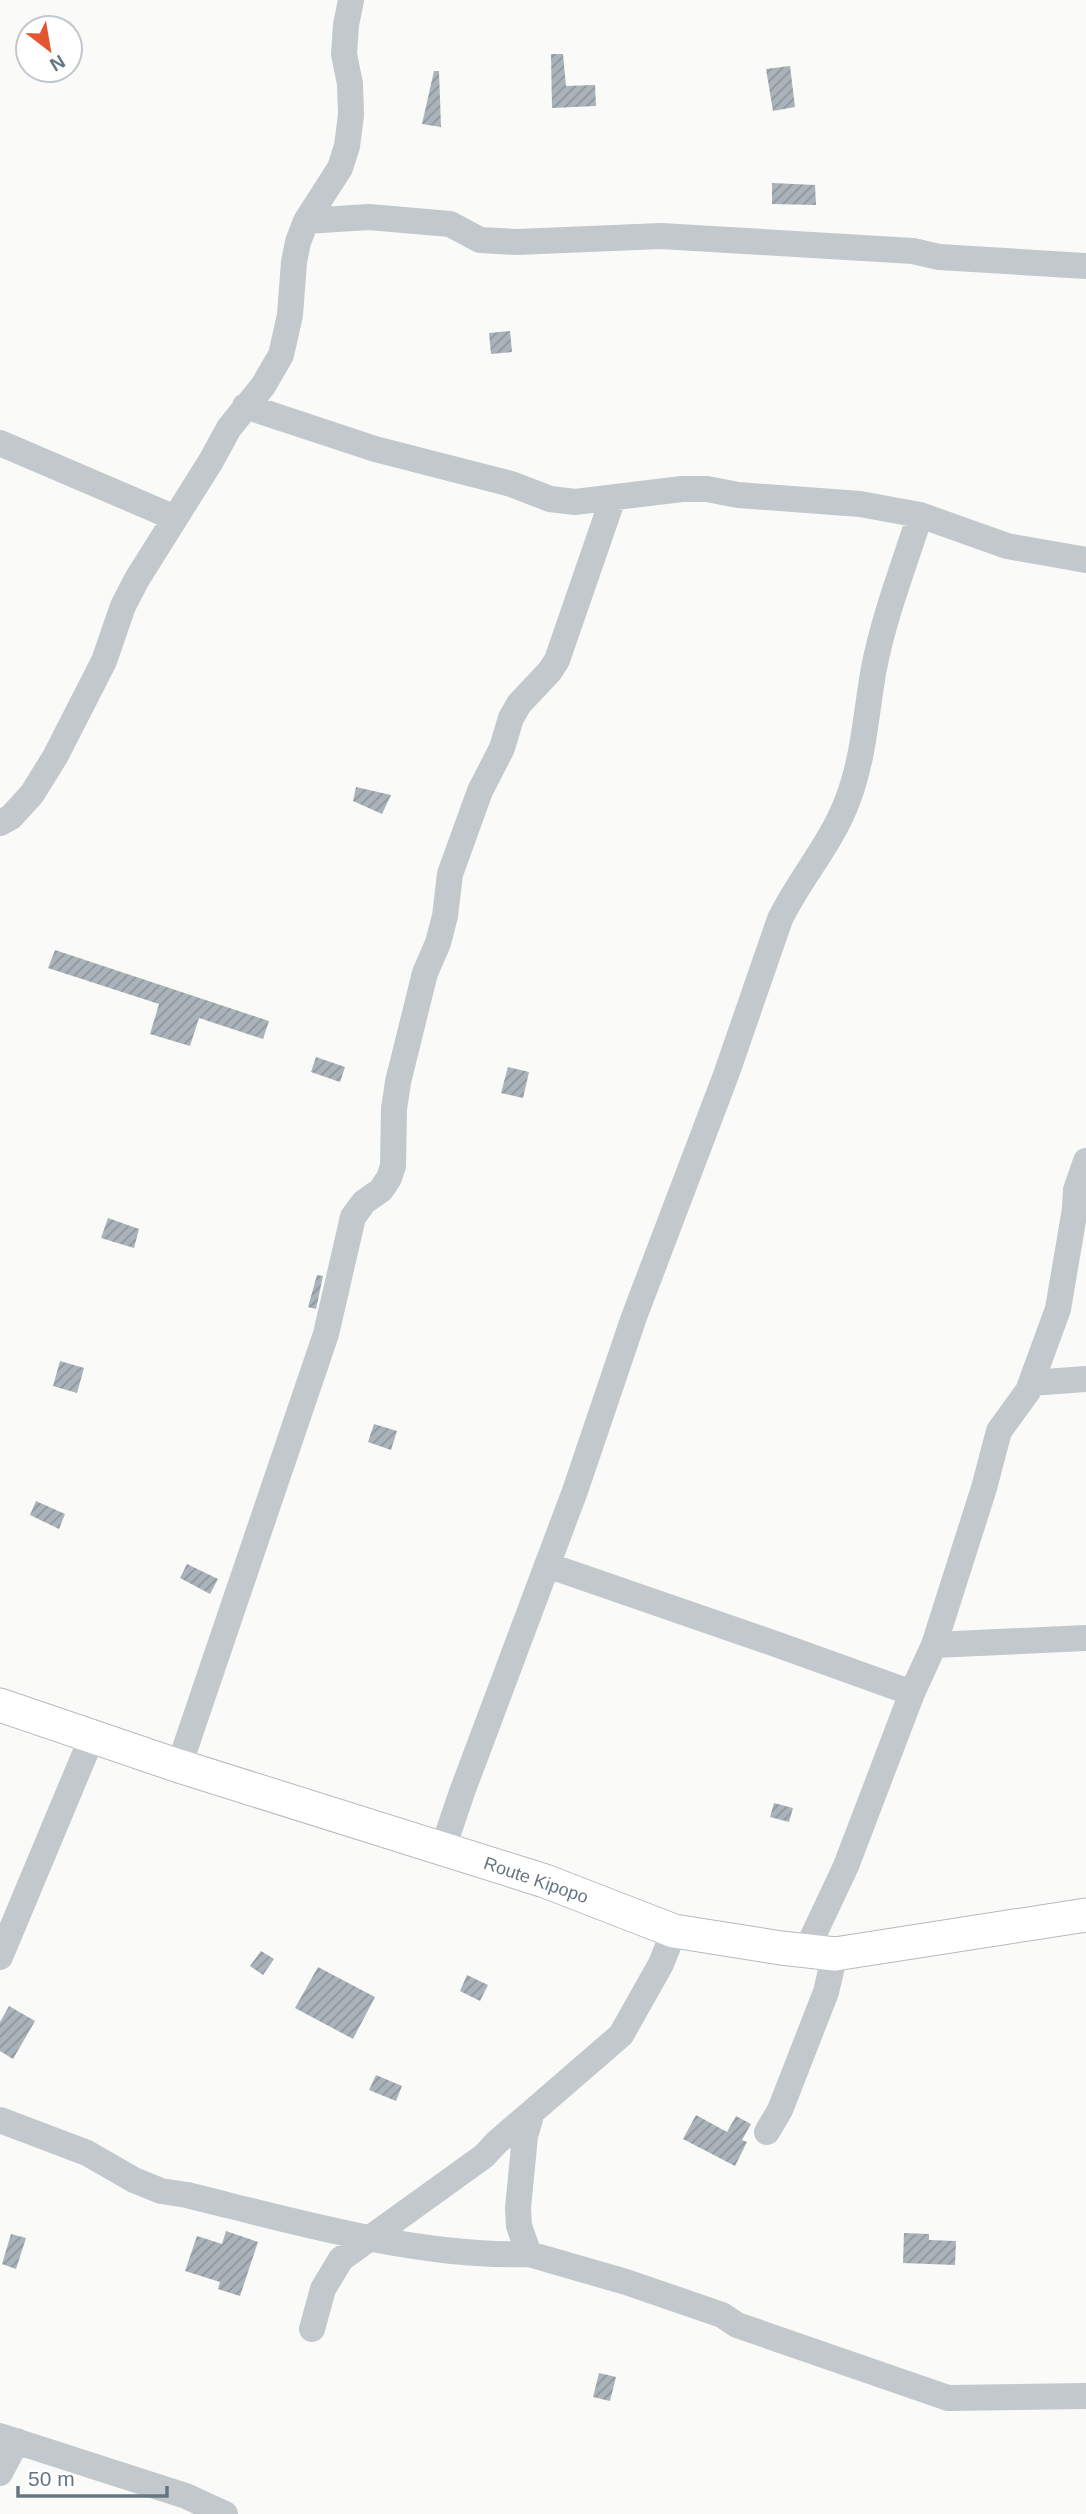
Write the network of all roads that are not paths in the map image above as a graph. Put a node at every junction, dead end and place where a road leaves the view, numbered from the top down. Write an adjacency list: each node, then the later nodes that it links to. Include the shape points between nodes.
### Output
1 (351, 0): 2 (street, via 344,54 350,84 347,146 331,185)
2 (306, 221): 3 (street, via 369,217 450,224 480,240 661,236); 4 (street, via 294,262 290,316 281,355)
3 (1086, 266)
4 (245, 407): 6 (street, via 550,499); 8 (street)
5 (0, 443): 8 (street)
6 (613, 498): 7 (street, via 707,489 860,504); 20 (street, via 557,660 511,718 450,874 442,929 425,974 398,1082 394,1166 381,1190 353,1217 326,1334)
7 (920, 515): 9 (street, via 1007,546); 14 (street, via 890,605 848,799 780,919)
8 (175, 518): 10 (street, via 123,606 104,661 55,757 24,804)
9 (1086, 560)
10 (0, 823)
11 (1086, 1161): 13 (street, via 1076,1191 1058,1309)
12 (1086, 1379): 13 (street)
13 (1031, 1383): 16 (street, via 999,1431)
14 (547, 1565): 17 (street); 21 (street)
15 (1086, 1638): 16 (street)
16 (934, 1645): 17 (street)
17 (912, 1693): 24 (street, via 846,1866)
18 (0, 1705): 19 (main road, Route Kipopo)
19 (92, 1737): 20 (main road, Route Kipopo); 25 (street)
20 (179, 1766): 21 (main road, Route Kipopo)
21 (443, 1848): 23 (main road, Route Kipopo)
22 (1086, 1915): 24 (main road, Route Kipopo)
23 (674, 1931): 24 (main road, Route Kipopo); 26 (street, via 621,2035)
24 (820, 1953): 28 (street, via 826,1992)
25 (0, 1957)
26 (532, 2112): 29 (street, via 484,2156); 30 (street, via 518,2208)
27 (0, 2120): 29 (street, via 87,2153 161,2191)
28 (767, 2132)
29 (373, 2238): 30 (street, via 474,2253); 31 (street, via 341,2259 323,2289)
30 (529, 2253): 32 (street, via 722,2315 737,2325 948,2398)
31 (312, 2329)
32 (1086, 2396)
33 (9, 2438): 34 (street); 35 (street)
34 (0, 2473)
35 (183, 2505): 36 (street)
36 (225, 2514)

